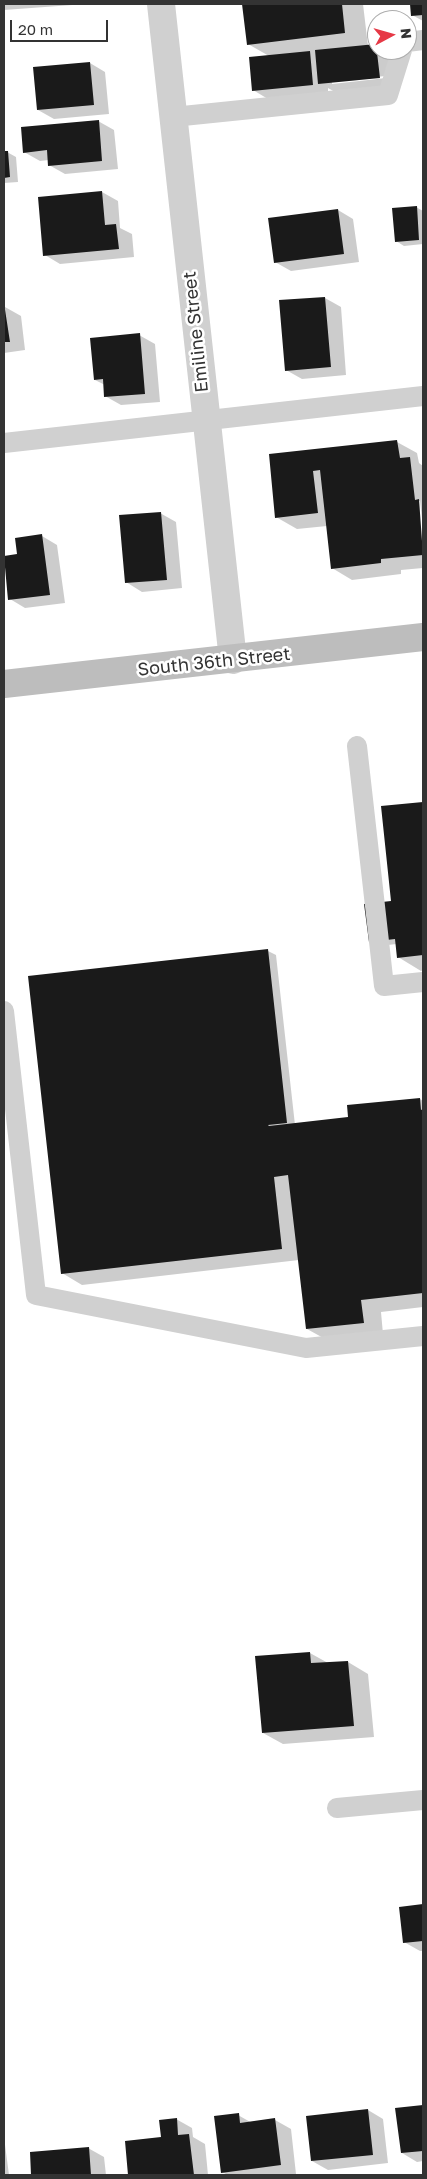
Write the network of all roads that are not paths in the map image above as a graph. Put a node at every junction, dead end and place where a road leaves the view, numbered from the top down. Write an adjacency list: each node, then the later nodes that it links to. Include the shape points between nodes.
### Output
1 (161, 4): 3 (street, Emiline Street)
2 (399, 60): 3 (lane, via 388,95)
3 (173, 117): 5 (street, Emiline Street)
4 (423, 396): 5 (lane)
5 (206, 420): 6 (lane); 8 (street, Emiline Street)
6 (4, 443)
7 (423, 638): 8 (main road, South 36th Street)
8 (233, 660): 9 (main road, South 36th Street)
9 (4, 684)
10 (357, 746): 11 (lane, via 384,986)
11 (423, 982)
12 (4, 1011): 13 (lane, via 36,1295 306,1348)
13 (423, 1336)
14 (423, 1800): 15 (lane)
15 (337, 1808)

